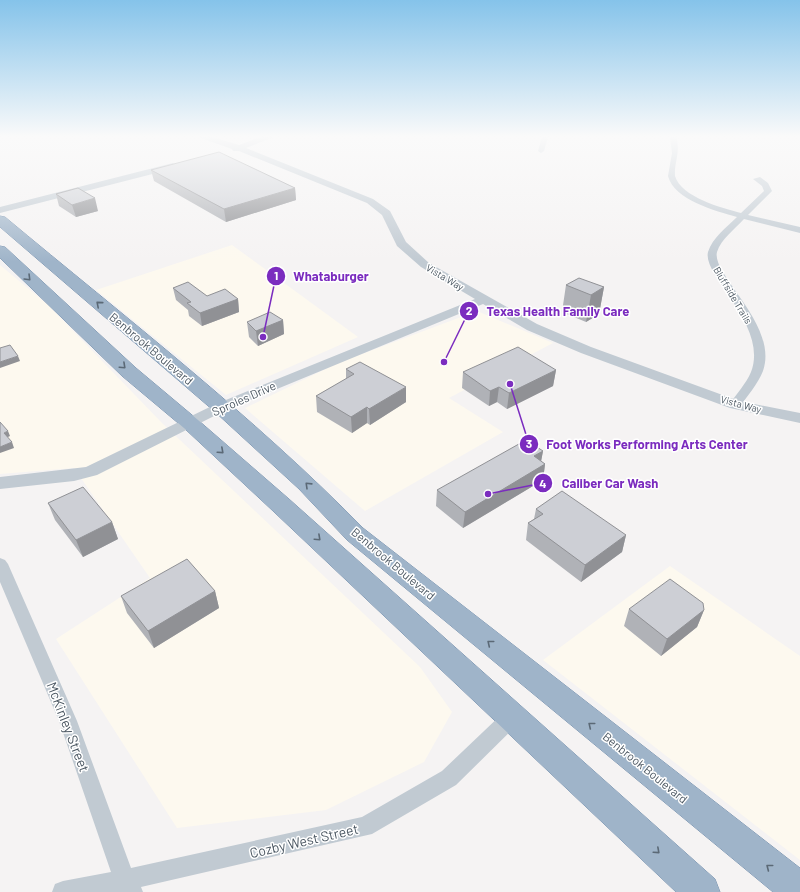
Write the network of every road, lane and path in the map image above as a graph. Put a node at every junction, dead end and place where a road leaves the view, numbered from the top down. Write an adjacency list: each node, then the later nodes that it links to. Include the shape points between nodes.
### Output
1 (125, 179): 5 (street)
2 (315, 179): 10 (street, Vista Way, via 370,201 386,213 402,244 411,254 452,282)
3 (672, 179): 6 (street, via 697,200 728,213)
4 (758, 179): 6 (street, Bluffside Trails, via 768,191)
5 (0, 210)
6 (743, 216): 8 (street); 11 (street, Bluffside Trails, via 719,240 712,253 714,264 750,321 760,347 758,371)
7 (0, 220): 12 (highway, Benbrook Boulevard, one-way to 7)
8 (800, 230)
9 (0, 250): 14 (highway, one-way to 14, via 129,372)
10 (485, 299): 11 (street, Vista Way, via 532,327 586,350); 12 (street, Sproles Drive)
11 (735, 404): 13 (street, Vista Way)
12 (221, 407): 14 (street, Sproles Drive); 21 (highway, Benbrook Boulevard, one-way to 12, via 355,534 306,484)
13 (800, 418)
14 (191, 424): 15 (street, Sproles Drive, via 91,471); 17 (highway, one-way to 17)
15 (0, 483)
16 (0, 564): 18 (street, McKinley Street, via 68,721)
17 (511, 718): 18 (street, Cozby West Street, via 449,778 365,827); 20 (highway, one-way to 20)
18 (129, 886): 19 (street, Cozby West Street)
19 (63, 892)
20 (702, 892)
21 (800, 892)

